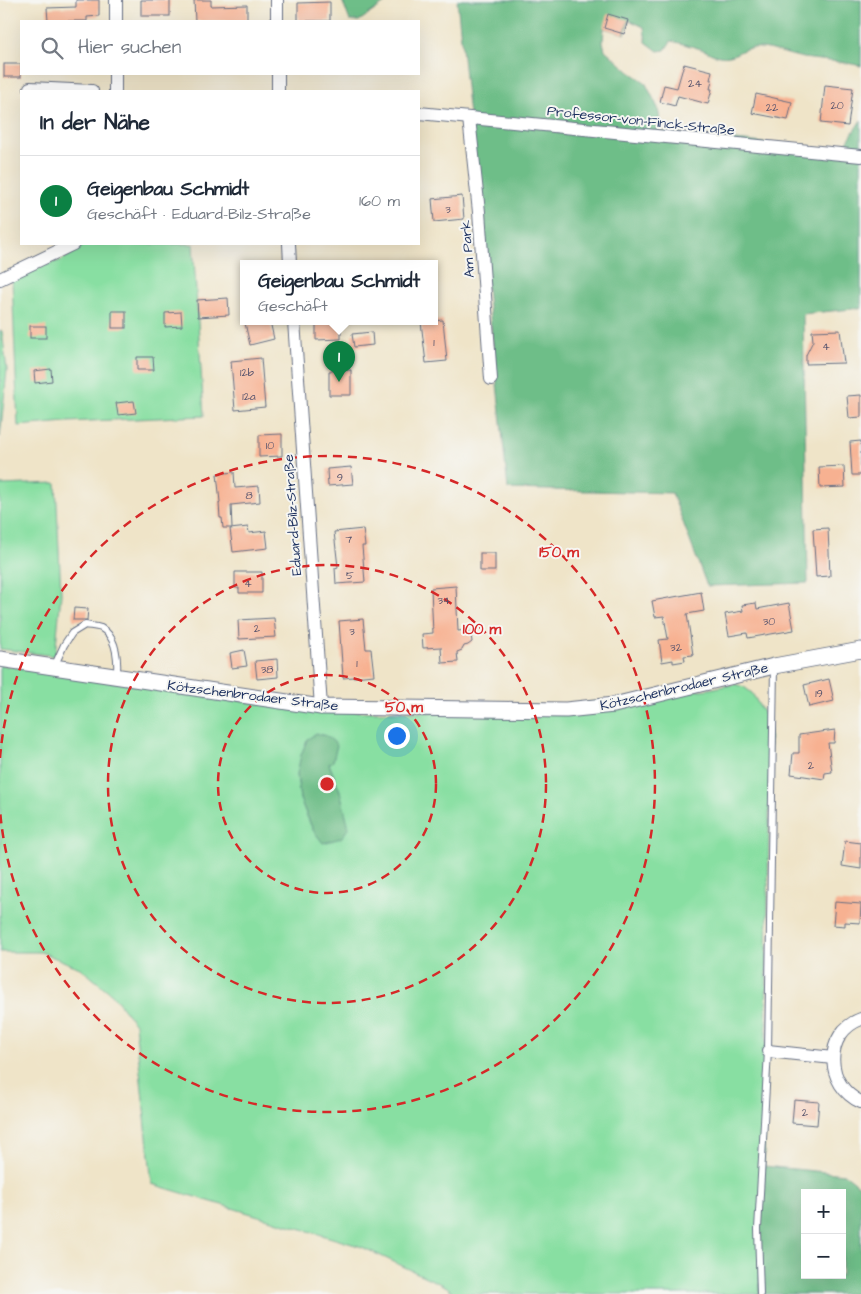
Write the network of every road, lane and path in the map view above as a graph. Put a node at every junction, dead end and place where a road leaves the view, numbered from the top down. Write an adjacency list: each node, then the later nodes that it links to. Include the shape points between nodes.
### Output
1 (116, 0): 3 (street)
2 (277, 0): 4 (street)
3 (116, 20)
4 (277, 20)
5 (115, 75): 9 (street)
6 (278, 75): 10 (street)
7 (30, 88): 8 (street)
8 (71, 90)
9 (115, 90)
10 (278, 90)
11 (420, 113): 12 (street, Professor-von-Finck-Straße)
12 (469, 118): 13 (street, Professor-von-Finck-Straße); 19 (street, Am Park)
13 (861, 156)
14 (71, 245): 17 (street)
15 (288, 245): 16 (street)
16 (290, 260)
17 (0, 279)
18 (294, 325): 25 (street, Eduard-Bilz-Straße)
19 (492, 379)
20 (861, 650): 22 (street, Kötzschenbrodaer Straße)
21 (0, 659): 23 (street, Kötzschenbrodaer Straße)
22 (774, 666): 25 (street, Kötzschenbrodaer Straße, via 614,705 566,710); 27 (lane)
23 (54, 667): 24 (street, Kötzschenbrodaer Straße); 24 (lane, via 72,633 85,625 100,628 111,638 117,655)
24 (117, 677): 25 (street, Kötzschenbrodaer Straße)
25 (321, 707)
26 (861, 1019): 28 (street, via 844,1030 836,1043)
27 (768, 1051): 28 (street); 30 (lane, via 758,1229)
28 (833, 1058): 29 (street, via 835,1074 842,1088)
29 (861, 1102)
30 (760, 1294)

